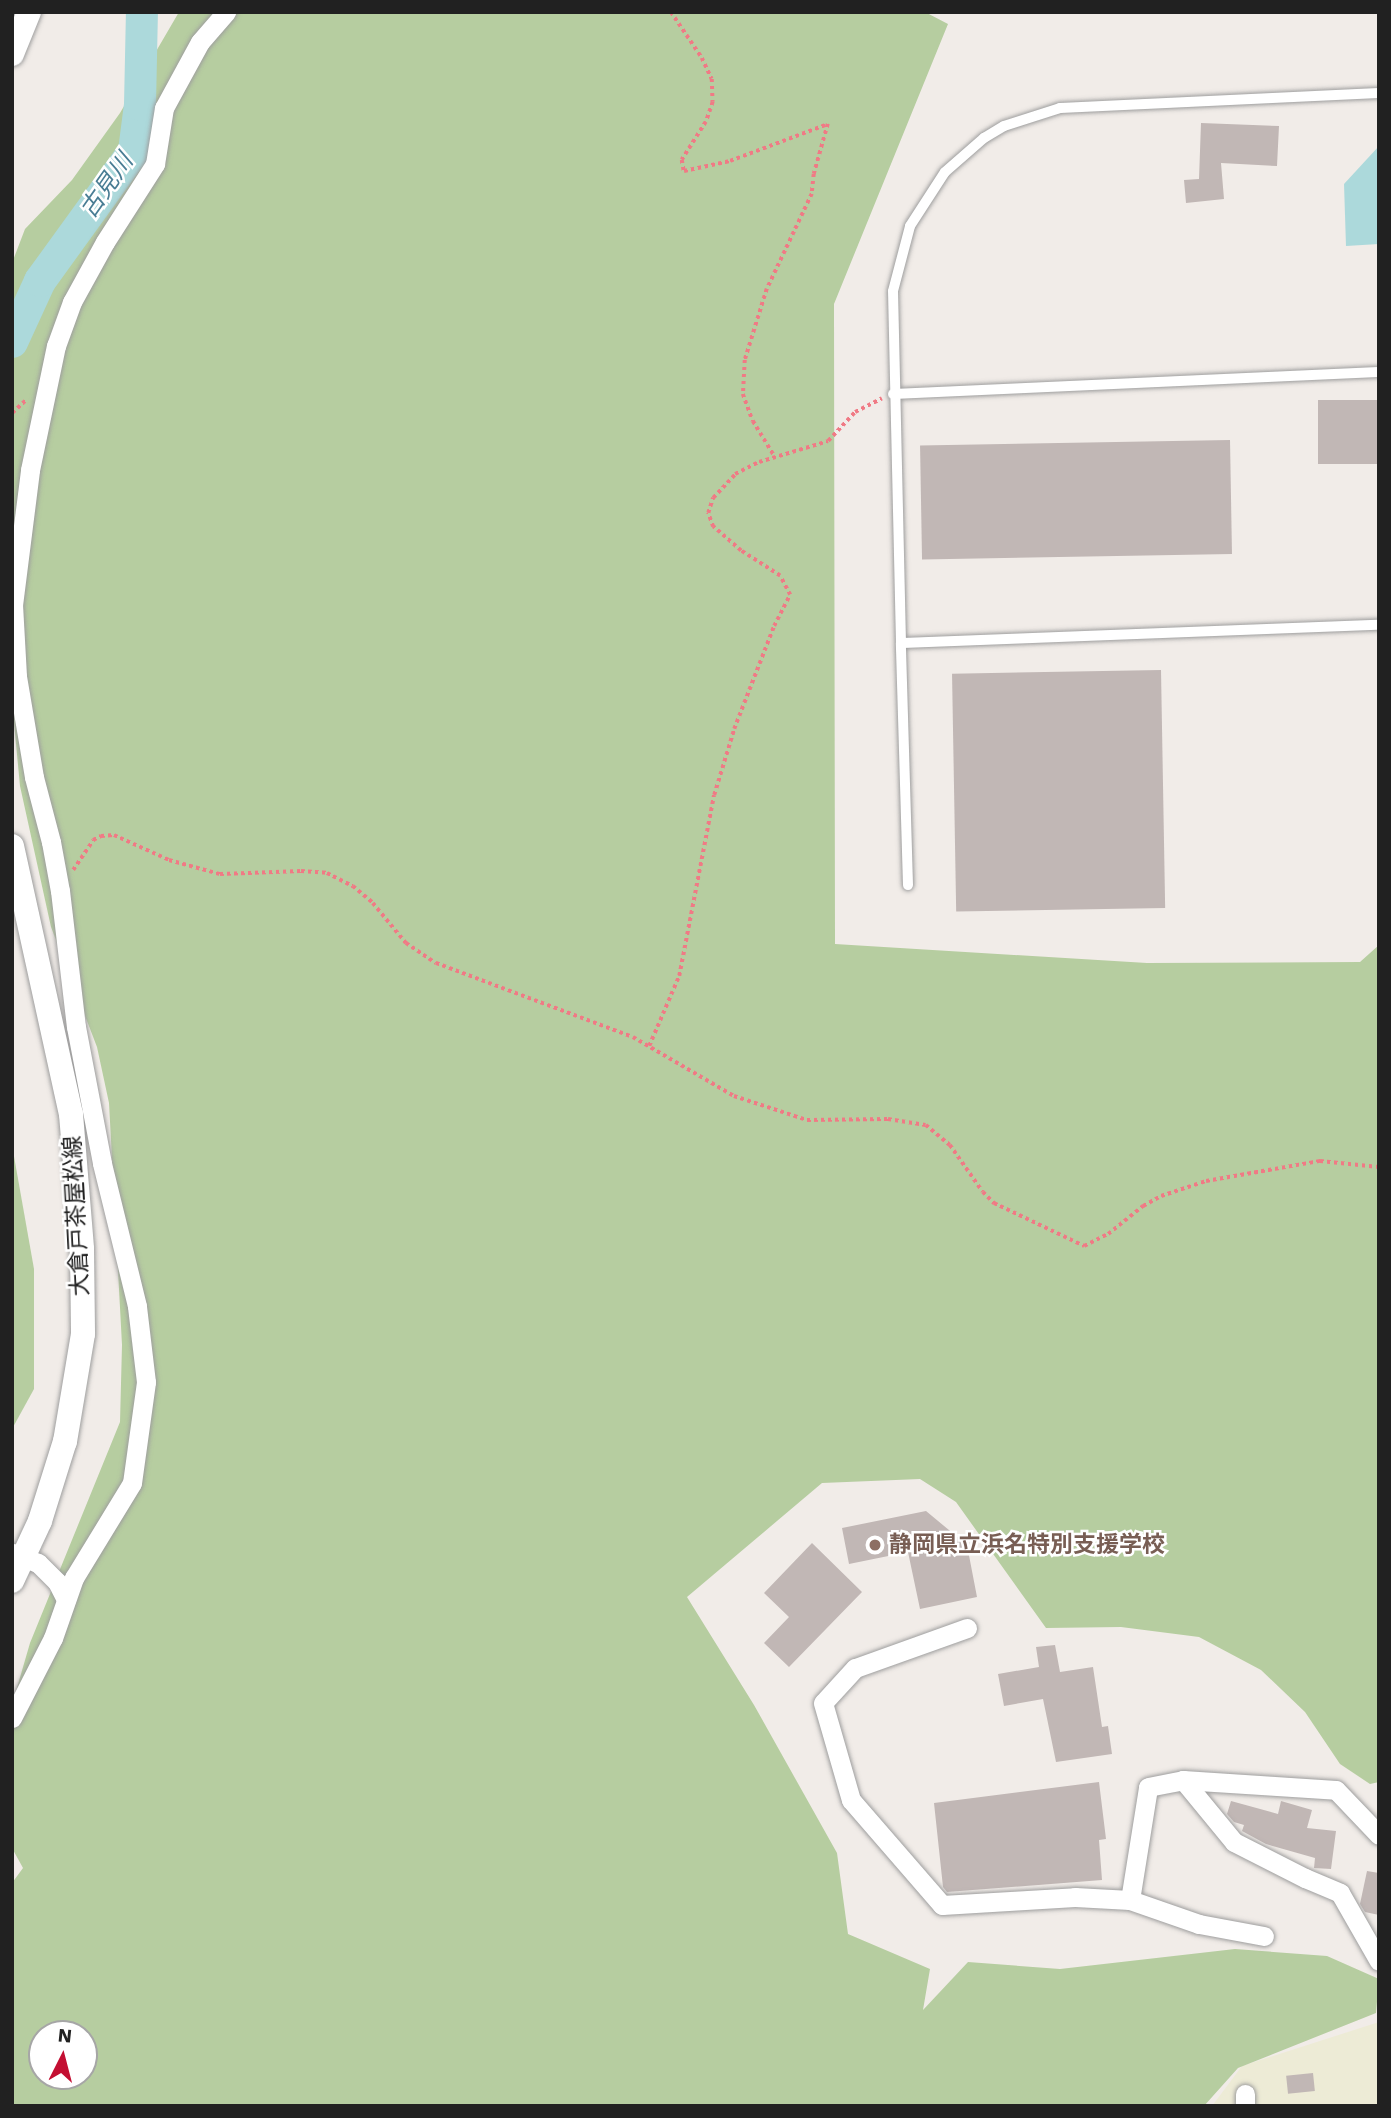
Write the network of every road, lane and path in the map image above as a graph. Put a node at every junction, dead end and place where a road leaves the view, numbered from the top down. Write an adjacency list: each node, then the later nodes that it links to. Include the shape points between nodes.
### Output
1 (29, 12): 4 (street)
2 (226, 12): 13 (street, via 200,43 164,108 155,164 104,242 72,302 54,357 30,470 13,604 17,676)
3 (671, 12): 8 (path, via 712,79 713,102 682,160 684,171 730,161 828,124 812,194 767,289 745,360 743,394)
4 (12, 54)
5 (1379, 93): 7 (lane, via 1080,105 1004,125 945,172 910,226 892,291)
6 (1379, 372): 7 (lane)
7 (893, 394): 8 (path, via 855,412 828,441); 10 (lane)
8 (775, 457): 14 (path, via 735,474 713,498 708,513 713,527 780,576 790,595 734,729 714,795 679,976)
9 (1379, 625): 10 (lane)
10 (901, 643): 12 (lane)
11 (12, 846): 16 (street, 大倉戸茶屋松線, via 71,1114 82,1249 83,1334 65,1441 40,1521)
12 (908, 885)
13 (60, 891): 14 (path, via 93,841 114,835 180,864 220,874 327,873 373,902 406,943 436,962); 18 (street, via 76,1027 102,1163 137,1306 146,1382 132,1483)
14 (649, 1046): 15 (path, via 734,1096 781,1114 807,1120 888,1119 926,1125 950,1145 994,1203 1084,1246 1161,1196 1206,1181 1320,1161)
15 (1379, 1167)
16 (18, 1555): 17 (street, 大倉戸茶屋松線); 18 (street, via 38,1563)
17 (12, 1581)
18 (65, 1598): 20 (street, via 53,1637)
19 (967, 1628): 23 (street, via 855,1668 823,1703 851,1800 942,1905 1075,1897)
20 (12, 1718)
21 (1183, 1780): 22 (street, via 1336,1790); 23 (street, via 1148,1787); 25 (street, via 1234,1842 1340,1892)
22 (1379, 1835)
23 (1130, 1900): 24 (street, via 1199,1924)
24 (1264, 1936)
25 (1379, 1961)

